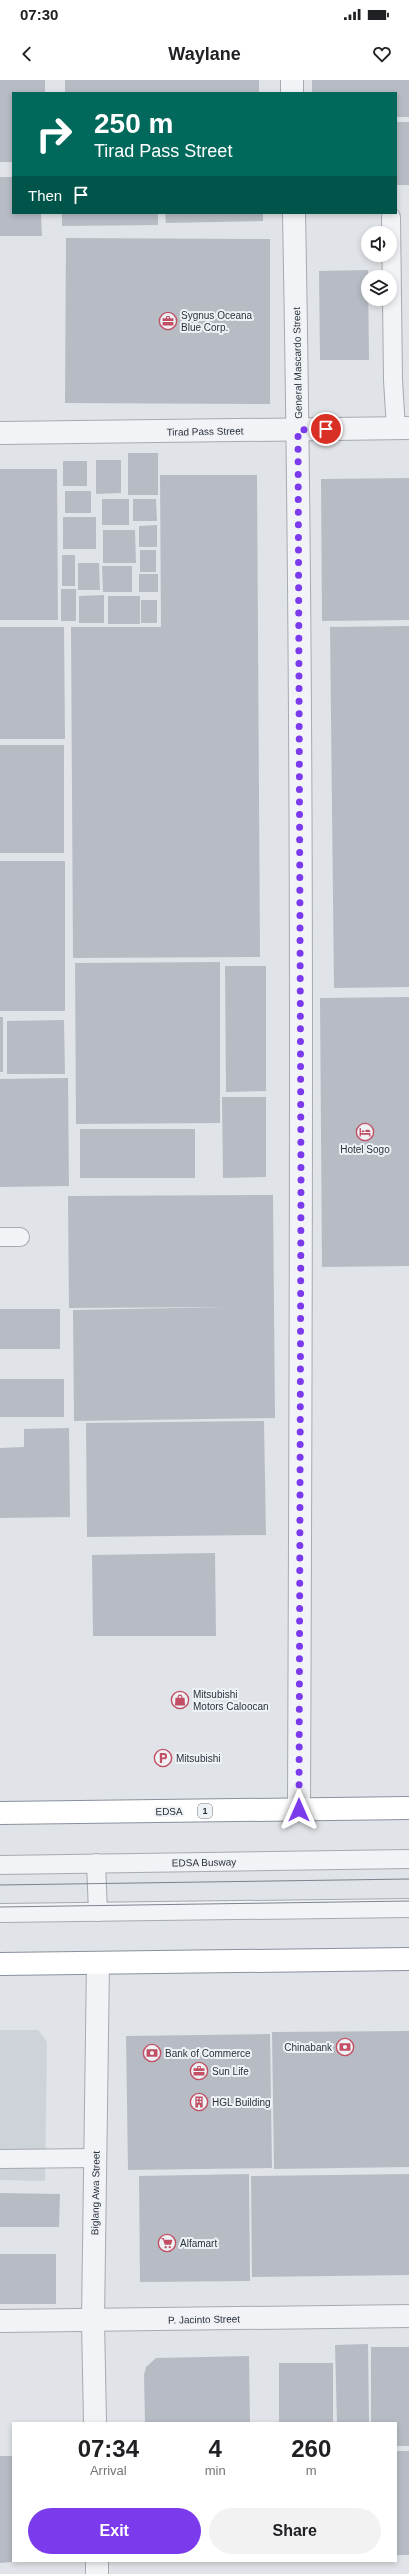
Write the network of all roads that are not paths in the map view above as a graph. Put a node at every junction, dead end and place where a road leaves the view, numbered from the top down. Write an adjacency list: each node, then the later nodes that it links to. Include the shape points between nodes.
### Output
1 (292, 80): 2 (street)
2 (292, 92)
3 (294, 214): 6 (street, General Mascardo Street)
4 (391, 217): 5 (lane, via 393,380)
5 (402, 428): 6 (street, Tirad Pass Street)
6 (298, 430): 7 (street, Tirad Pass Street); 11 (street, General Mascardo Street, via 301,1180)
7 (0, 433)
8 (0, 1237): 9 (lane)
9 (20, 1237)
10 (409, 1808): 11 (highway, EDSA / 1)
11 (299, 1810): 12 (highway, EDSA / 1)
12 (0, 1813)
13 (409, 1859): 14 (lane, EDSA Busway)
14 (96, 1863): 15 (lane, EDSA Busway); 17 (lane)
15 (0, 1865)
16 (409, 1908): 17 (lane)
17 (98, 1912): 18 (lane)
18 (0, 1913)
19 (409, 1959): 20 (highway)
20 (98, 1963): 21 (highway); 22 (street, Biglang Awa Street)
21 (0, 1964)
22 (96, 2158): 23 (lane); 25 (street, Biglang Awa Street)
23 (0, 2159)
24 (409, 2316): 25 (street, P. Jacinto Street)
25 (93, 2320): 26 (street, P. Jacinto Street); 27 (street, Biglang Awa Street)
26 (0, 2321)
27 (95, 2422)
28 (97, 2562): 29 (street)
29 (97, 2574)

